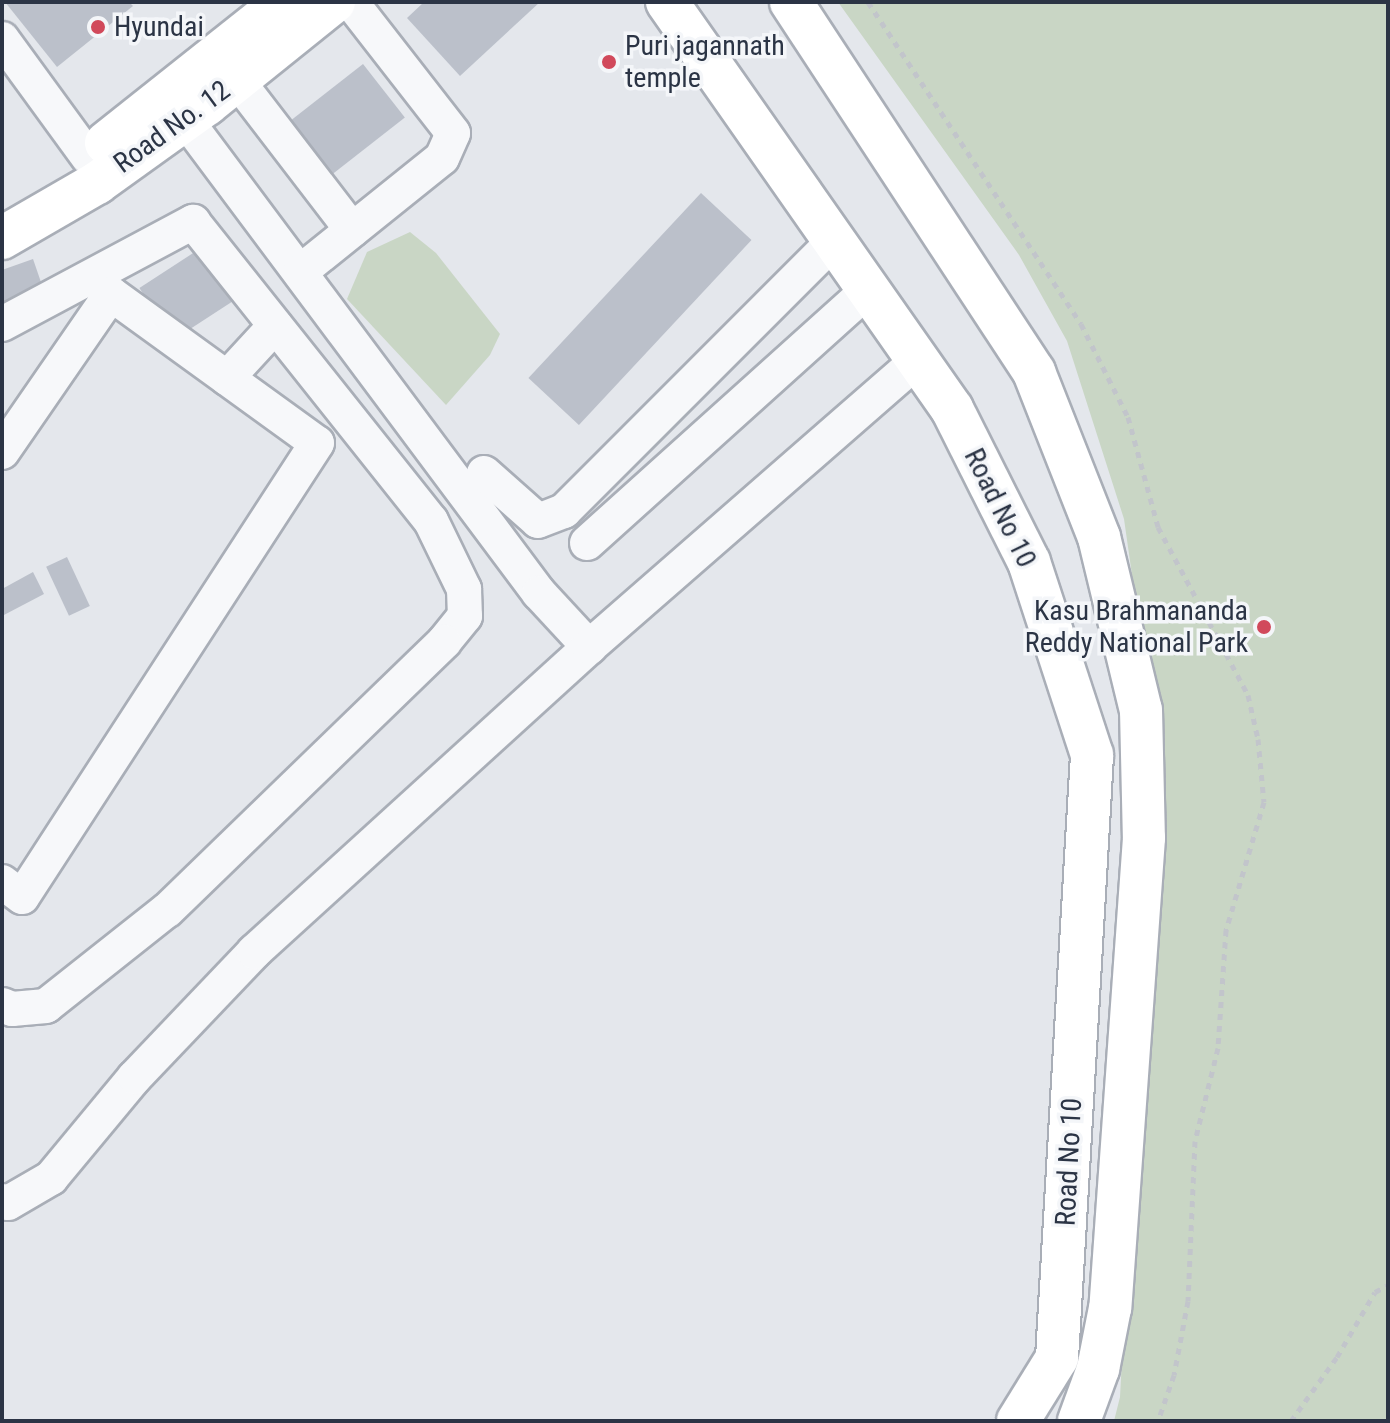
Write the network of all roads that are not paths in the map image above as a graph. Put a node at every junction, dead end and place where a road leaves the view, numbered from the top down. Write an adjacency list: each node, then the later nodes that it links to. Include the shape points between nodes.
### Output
1 (283, 2): 9 (main road)
2 (334, 2): 7 (main road, Road No. 12)
3 (351, 2): 11 (street, via 453,133 442,158)
4 (667, 2): 13 (main road, Road No 10)
5 (791, 2): 28 (main road, Road No 10, via 1034,372 1099,537 1141,710 1144,838 1110,1308 1098,1369)
6 (2, 39): 9 (street)
7 (237, 80): 8 (main road, Road No. 12); 11 (street)
8 (185, 119): 12 (main road, Road No. 12, via 97,183); 14 (street)
9 (88, 157): 10 (main road)
10 (2, 212)
11 (352, 230): 14 (street)
12 (2, 238)
13 (834, 241): 15 (main road, Road No 10); 21 (street, via 564,511 538,521)
14 (300, 272): 23 (street, via 539,593)
15 (868, 290): 18 (main road, Road No 10); 22 (street)
16 (2, 324): 17 (street, via 193,222)
17 (275, 326): 19 (street); 25 (street, via 431,521 464,589 465,616 167,910 46,1006)
18 (918, 360): 23 (street); 27 (main road, Road No 10, via 952,409 1029,562 1092,755 1057,1358)
19 (227, 378): 20 (street, via 111,294); 24 (street, via 317,443 22,897)
20 (2, 452)
21 (484, 473)
22 (587, 543)
23 (589, 647): 26 (street, via 254,952 135,1077 51,1178 8,1203)
24 (2, 882)
25 (2, 1005)
26 (2, 1201)
27 (1023, 1420)
28 (1079, 1421)

